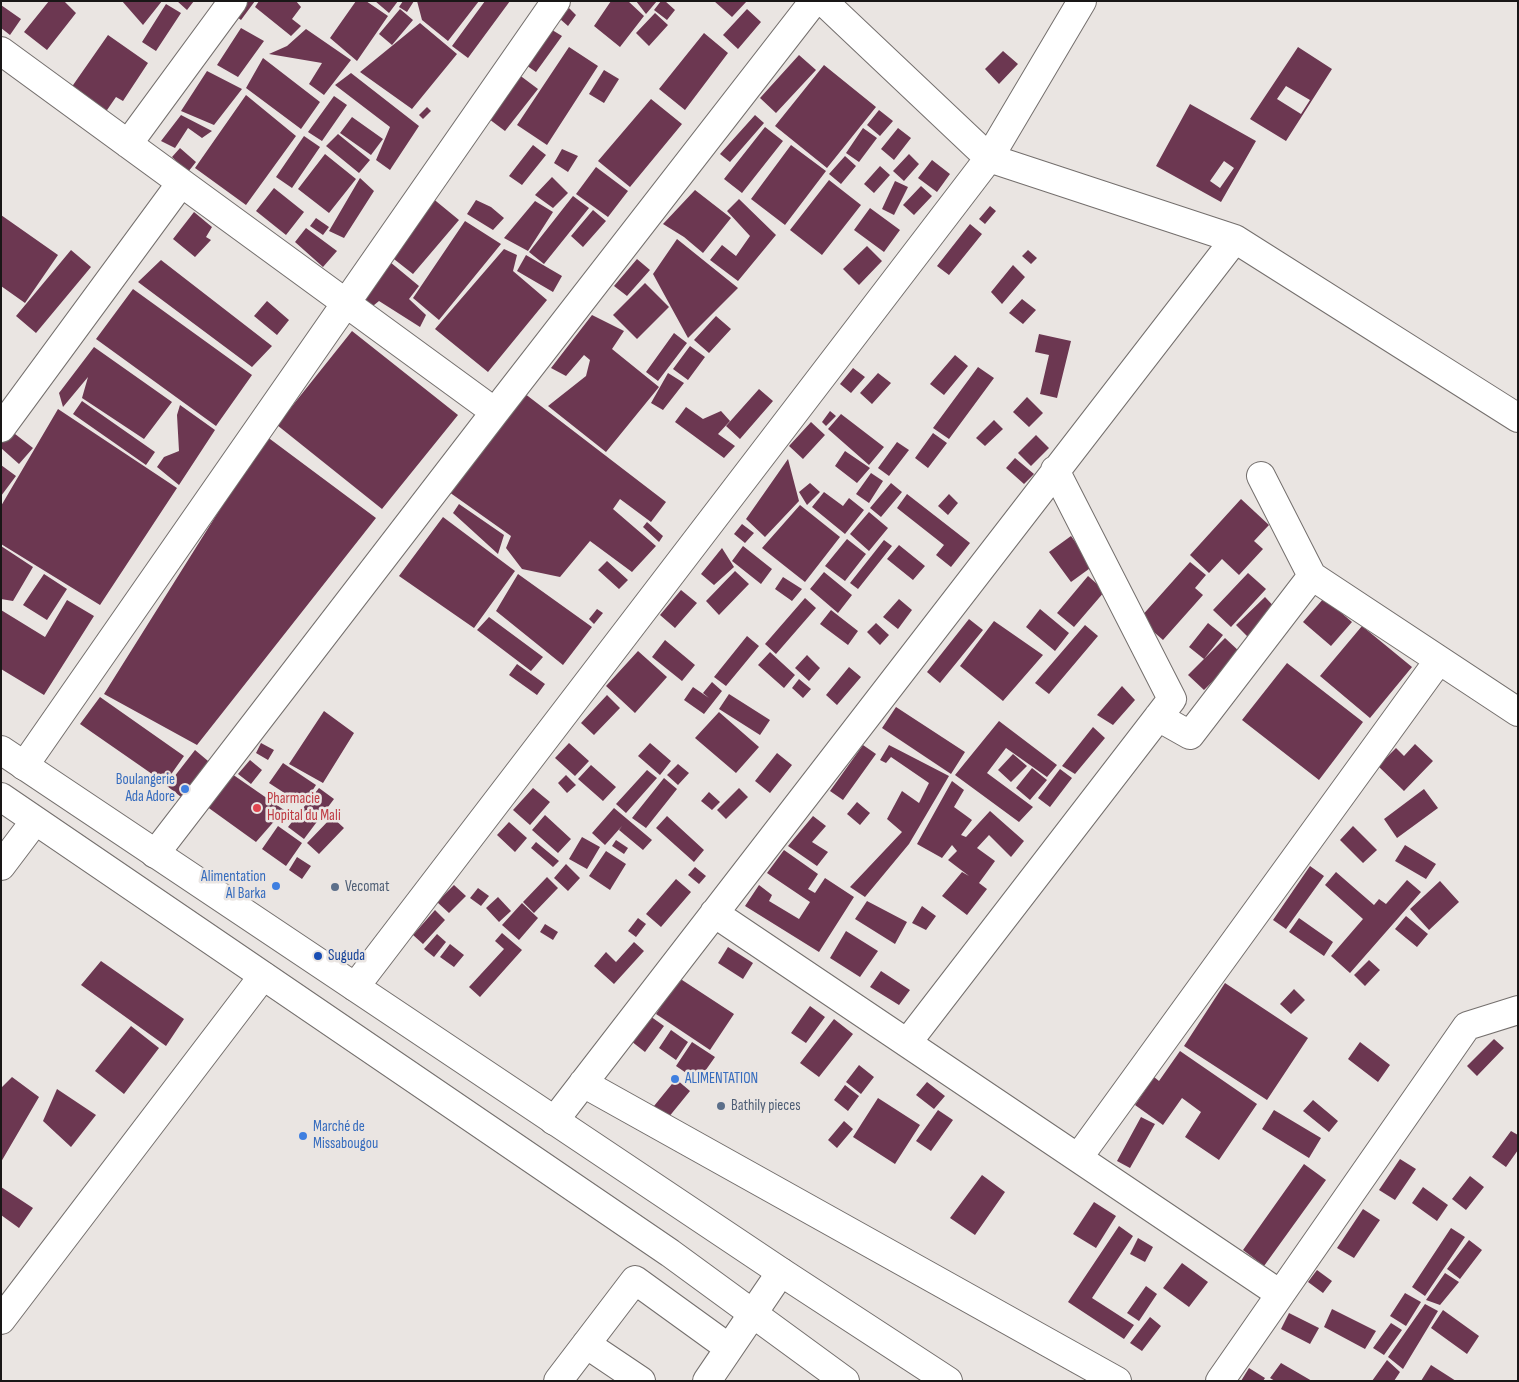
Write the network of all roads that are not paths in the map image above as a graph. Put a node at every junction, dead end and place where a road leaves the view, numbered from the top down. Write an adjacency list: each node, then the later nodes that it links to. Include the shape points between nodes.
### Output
1 (233, 1): 7 (street)
2 (556, 1): 11 (street)
3 (814, 1): 12 (street)
4 (823, 1): 8 (street)
5 (1082, 1): 8 (street)
6 (1, 51): 7 (street)
7 (128, 144): 9 (street)
8 (989, 158): 10 (street); 29 (street)
9 (181, 183): 11 (street); 14 (street)
10 (1235, 239): 13 (street); 15 (street)
11 (346, 303): 12 (street); 22 (street)
12 (495, 412): 25 (street)
13 (1518, 418)
14 (1, 428)
15 (1055, 470): 20 (street, via 1172,699); 27 (street)
16 (1261, 476): 17 (street)
17 (1312, 576): 18 (street); 20 (street, via 1190,735)
18 (1438, 660): 19 (street); 34 (street)
19 (1518, 712)
20 (1158, 717): 31 (street)
21 (1, 750): 22 (street)
22 (24, 766): 25 (street)
23 (1, 797): 24 (street)
24 (35, 821): 26 (street); 28 (street)
25 (156, 854): 29 (street)
26 (1, 866)
27 (714, 913): 31 (street); 32 (street)
28 (263, 976): 37 (street, via 662,1247); 38 (street)
29 (355, 987): 33 (street)
30 (1518, 1010): 36 (street, via 1467,1026)
31 (907, 1043): 34 (street)
32 (583, 1083): 33 (street); 46 (street)
33 (554, 1121): 35 (street)
34 (1078, 1158): 36 (street)
35 (781, 1272): 37 (street); 45 (street)
36 (1280, 1294): 47 (street)
37 (752, 1314): 40 (street); 44 (street)
38 (1, 1320)
39 (586, 1344): 40 (street, via 635,1280); 41 (street); 42 (street)
40 (729, 1348): 43 (street)
41 (558, 1381)
42 (641, 1381)
43 (707, 1381)
44 (845, 1381)
45 (948, 1381)
46 (1117, 1381)
47 (1220, 1381)

